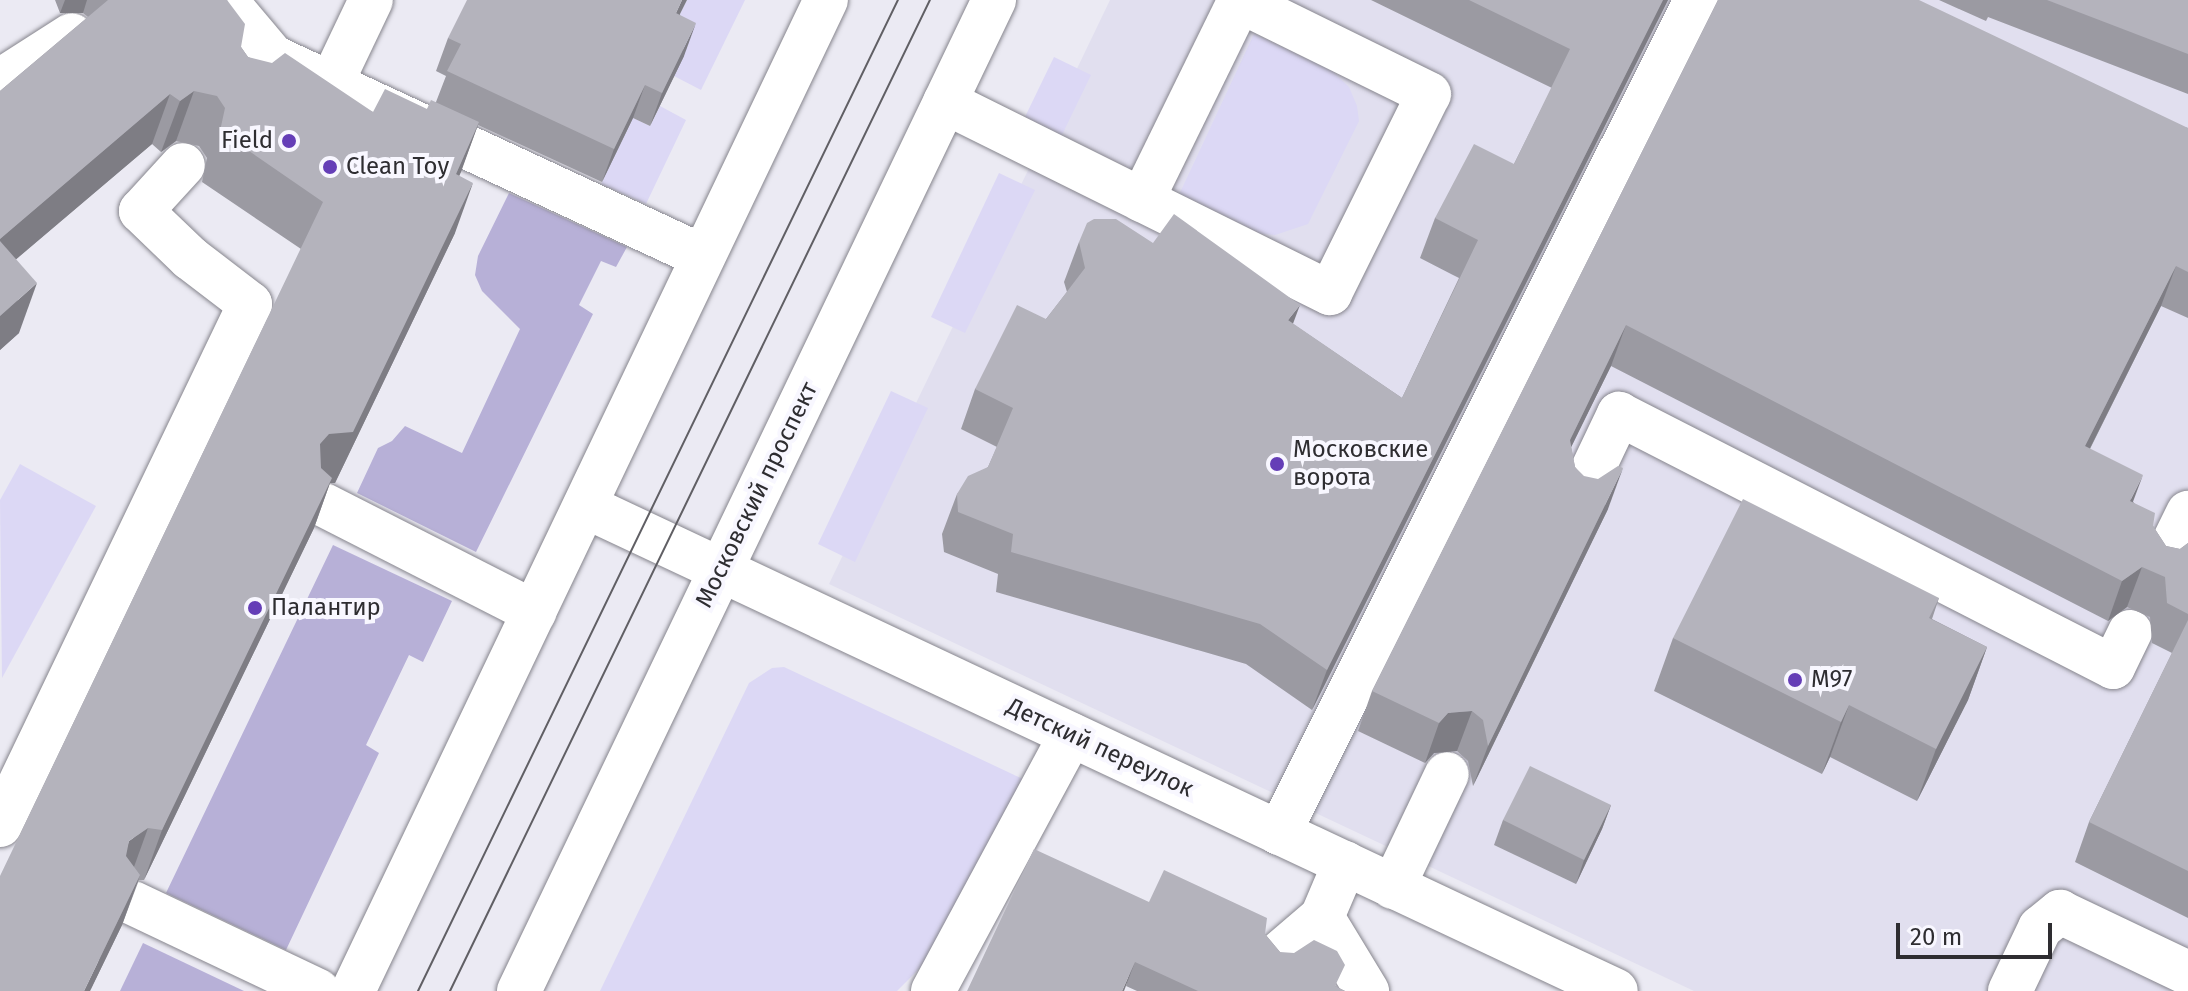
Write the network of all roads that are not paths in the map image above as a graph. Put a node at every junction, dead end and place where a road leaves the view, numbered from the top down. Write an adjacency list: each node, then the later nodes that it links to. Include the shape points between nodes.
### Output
1 (225, 0): 9 (main road, via 259,73)
2 (371, 0): 9 (main road)
3 (826, 0): 13 (main road)
4 (994, 0): 10 (main road, Московский проспект)
5 (1240, 0): 12 (main road); 12 (main road, via 1429,94 1330,293)
6 (1696, 0): 24 (main road)
7 (72, 35): 8 (main road)
8 (0, 81)
9 (330, 86): 13 (main road)
10 (945, 102): 12 (main road); 19 (main road, Московский проспект)
11 (183, 165): 25 (main road, via 141,211 250,304 198,442)
12 (1142, 200)
13 (703, 257): 16 (main road)
14 (1581, 494): 21 (main road, via 1619,414 2113,667)
15 (324, 505): 20 (main road)
16 (585, 506): 19 (main road, Детский переулок); 20 (main road)
17 (2188, 513): 18 (main road)
18 (2163, 564)
19 (721, 571): 22 (main road, Детский переулок); 35 (main road, Московский проспект)
20 (534, 612): 34 (main road)
21 (2130, 632)
22 (1071, 735): 24 (main road, Детский переулок); 36 (main road)
23 (1447, 774): 27 (main road)
24 (1279, 833): 26 (main road, Детский переулок)
25 (6, 841)
26 (1345, 863): 27 (main road, Детский переулок); 29 (main road)
27 (1393, 887): 32 (main road, Детский переулок)
28 (133, 903): 33 (main road)
29 (1322, 917): 30 (main road); 37 (main road)
30 (1280, 953)
31 (2188, 973): 38 (main road, via 2060,912 2040,928)
32 (1606, 989)
33 (318, 991)
34 (353, 991)
35 (519, 991)
36 (933, 991)
37 (1367, 991)
38 (2010, 991)

